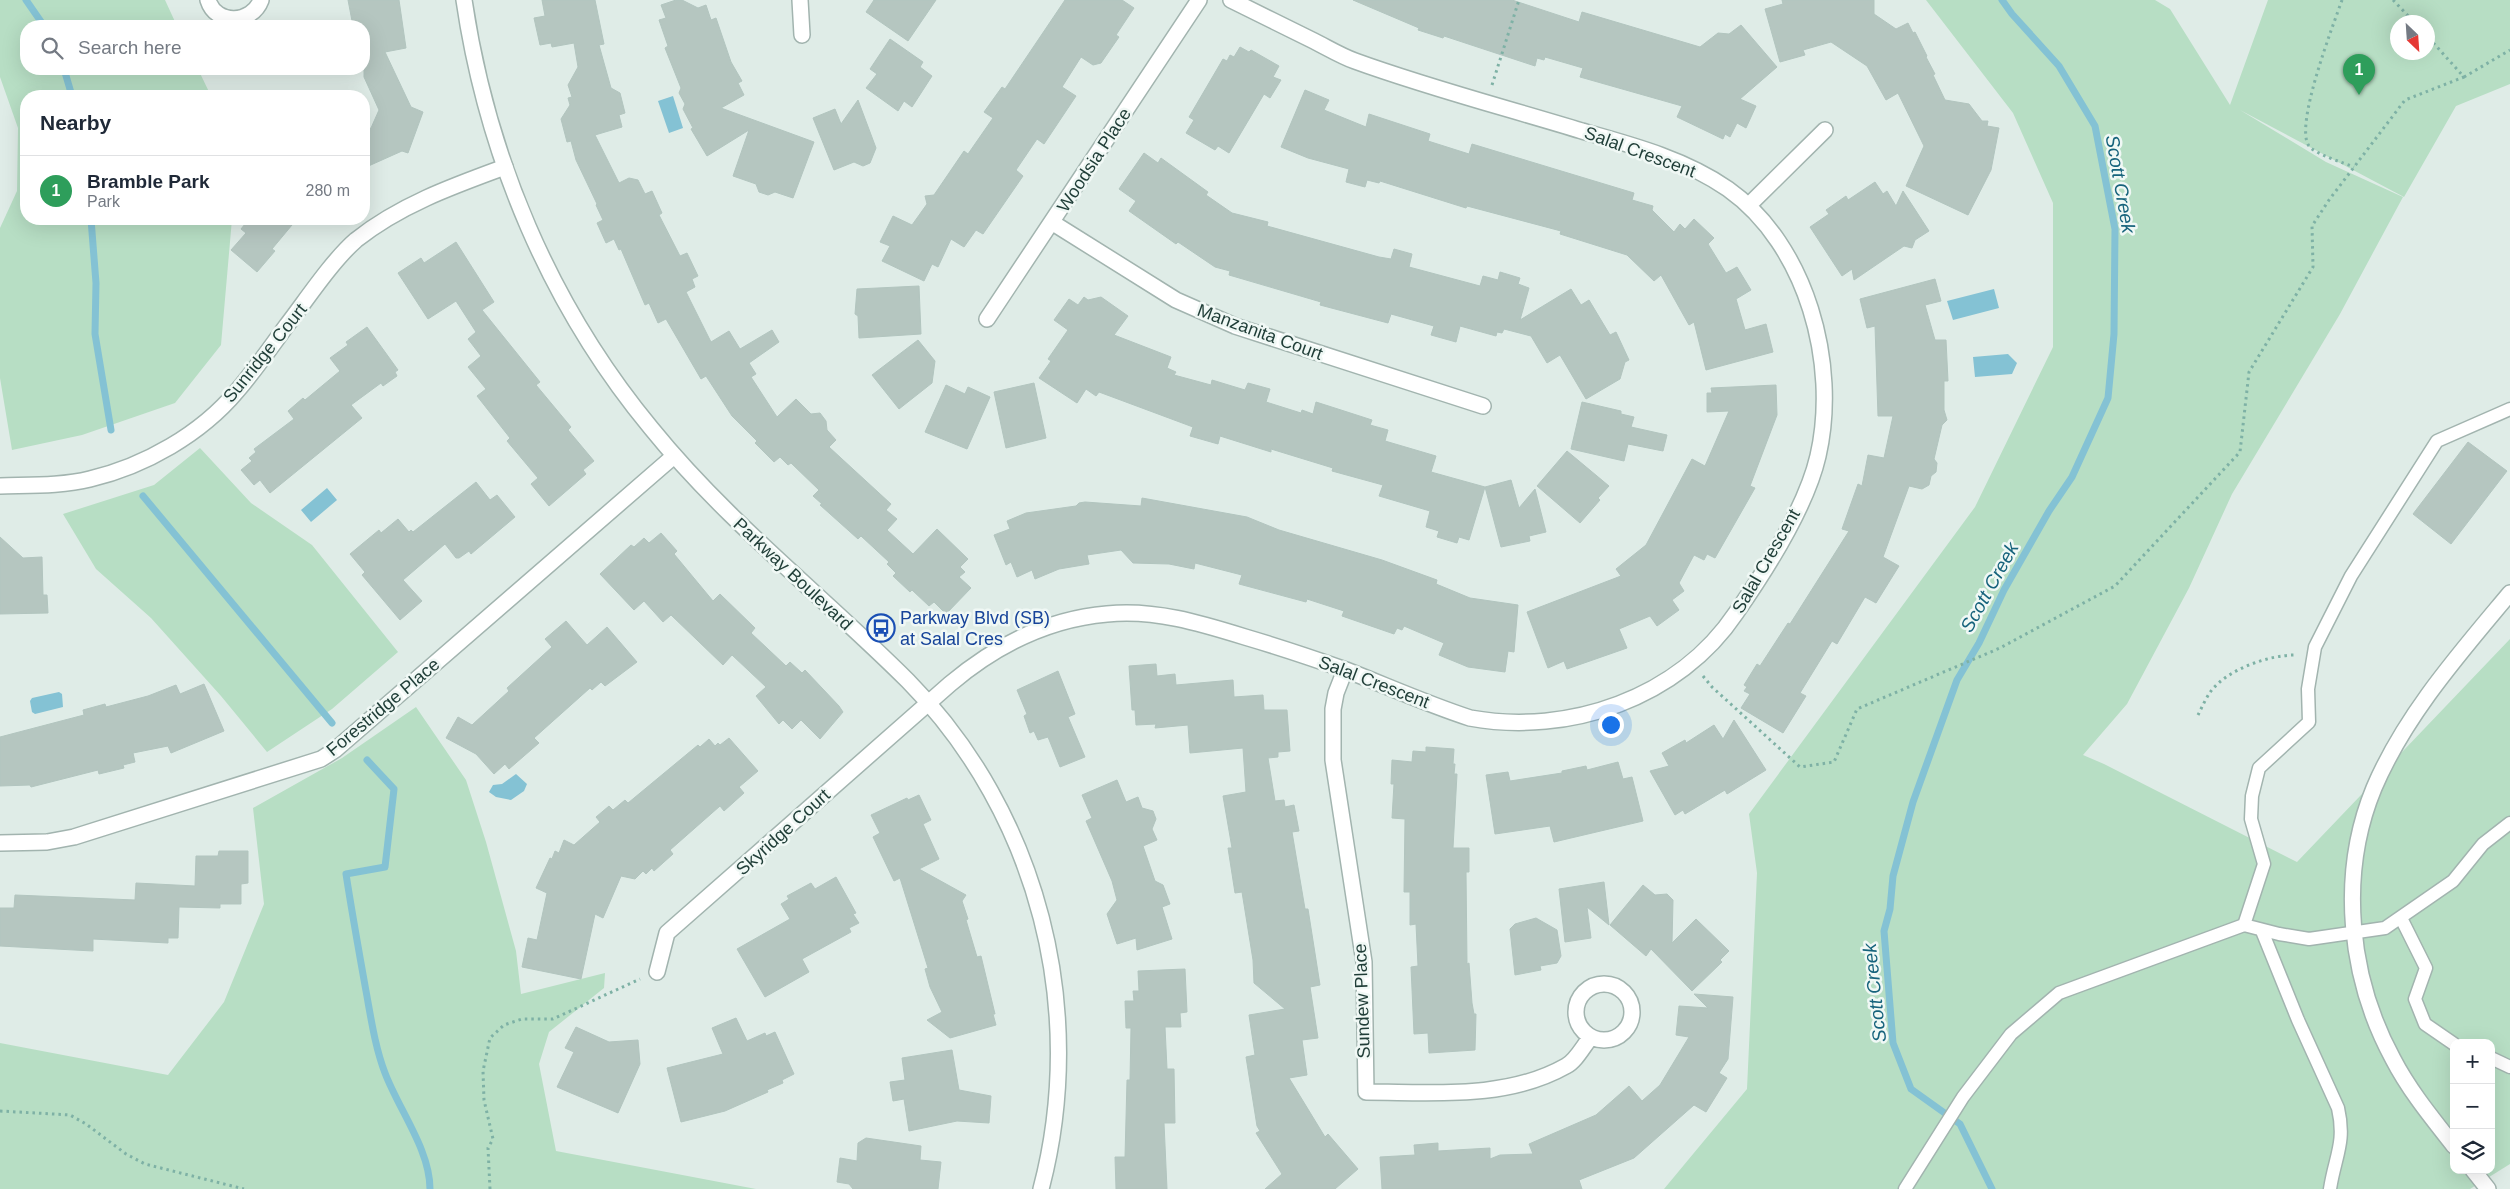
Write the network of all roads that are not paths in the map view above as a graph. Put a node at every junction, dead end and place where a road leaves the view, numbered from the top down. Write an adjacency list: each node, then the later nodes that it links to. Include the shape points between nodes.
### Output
1 (208, 0): 2 (street, via 214,11 222,16 239,19 256,11)
2 (261, 0)
3 (464, 0): 9 (street, Parkway Boulevard, via 477,72)
4 (800, 0): 7 (street)
5 (1199, 0): 11 (street, Woodsia Place)
6 (1231, 0): 10 (street, Salal Crescent, via 1353,60 1682,164 1726,188)
7 (802, 35)
8 (1825, 130): 10 (street)
9 (504, 167): 15 (street, Parkway Boulevard, via 541,255 574,317 630,402); 16 (street, Sunridge Court, via 446,188 393,215 355,241 236,392 212,416 180,440 123,469 89,480)
10 (1748, 205): 18 (street, Salal Crescent, via 1787,256 1811,309 1823,378 1823,427 1818,457 1789,526 1724,632 1696,659 1656,687 1594,713 1541,722 1470,718)
11 (1053, 223): 12 (street, Woodsia Place); 13 (street, Manzanita Court, via 1161,292 1228,323)
12 (987, 319)
13 (1483, 406)
14 (2510, 409): 23 (lane, via 2438,441 2351,576 2315,647 2308,689 2309,722 2259,768 2252,796 2251,820 2264,864)
15 (674, 456): 19 (street, Parkway Boulevard, via 742,526 910,683); 21 (street, Forestridge Place, via 321,759 74,837 47,842)
16 (0, 486)
17 (2510, 593): 25 (street, via 2417,713 2390,755 2374,788 2354,867)
18 (1345, 670): 19 (street, Salal Crescent, via 1195,621 1158,615 1108,614 1061,622 1016,639 978,661); 27 (street, Sundew Place, via 1336,693 1333,760 1364,962 1366,1092 1464,1092 1516,1086 1568,1066)
19 (927, 704): 26 (street, Skyridge Court, via 667,933); 33 (street, Parkway Boulevard, via 965,750 999,806 1028,871 1044,926 1057,997 1060,1061 1053,1130)
20 (2510, 823): 22 (lane, via 2483,844 2453,881)
21 (0, 843)
22 (2401, 918): 25 (lane, via 2384,928); 28 (lane, via 2426,968 2415,999 2418,1008 2425,1024)
23 (2244, 924): 24 (lane); 34 (lane, via 2060,993 2011,1034 1963,1097)
24 (2262, 931): 25 (lane, via 2309,938); 35 (lane, via 2338,1108 2342,1142)
25 (2354, 933): 31 (street, via 2366,998 2382,1039 2403,1078)
26 (657, 972)
27 (1591, 1037)
28 (2450, 1041)
29 (2495, 1060): 30 (lane)
30 (2510, 1067)
31 (2450, 1141)
32 (2476, 1174): 36 (street)
33 (1041, 1189)
34 (1905, 1189)
35 (2330, 1189)
36 (2488, 1189)

